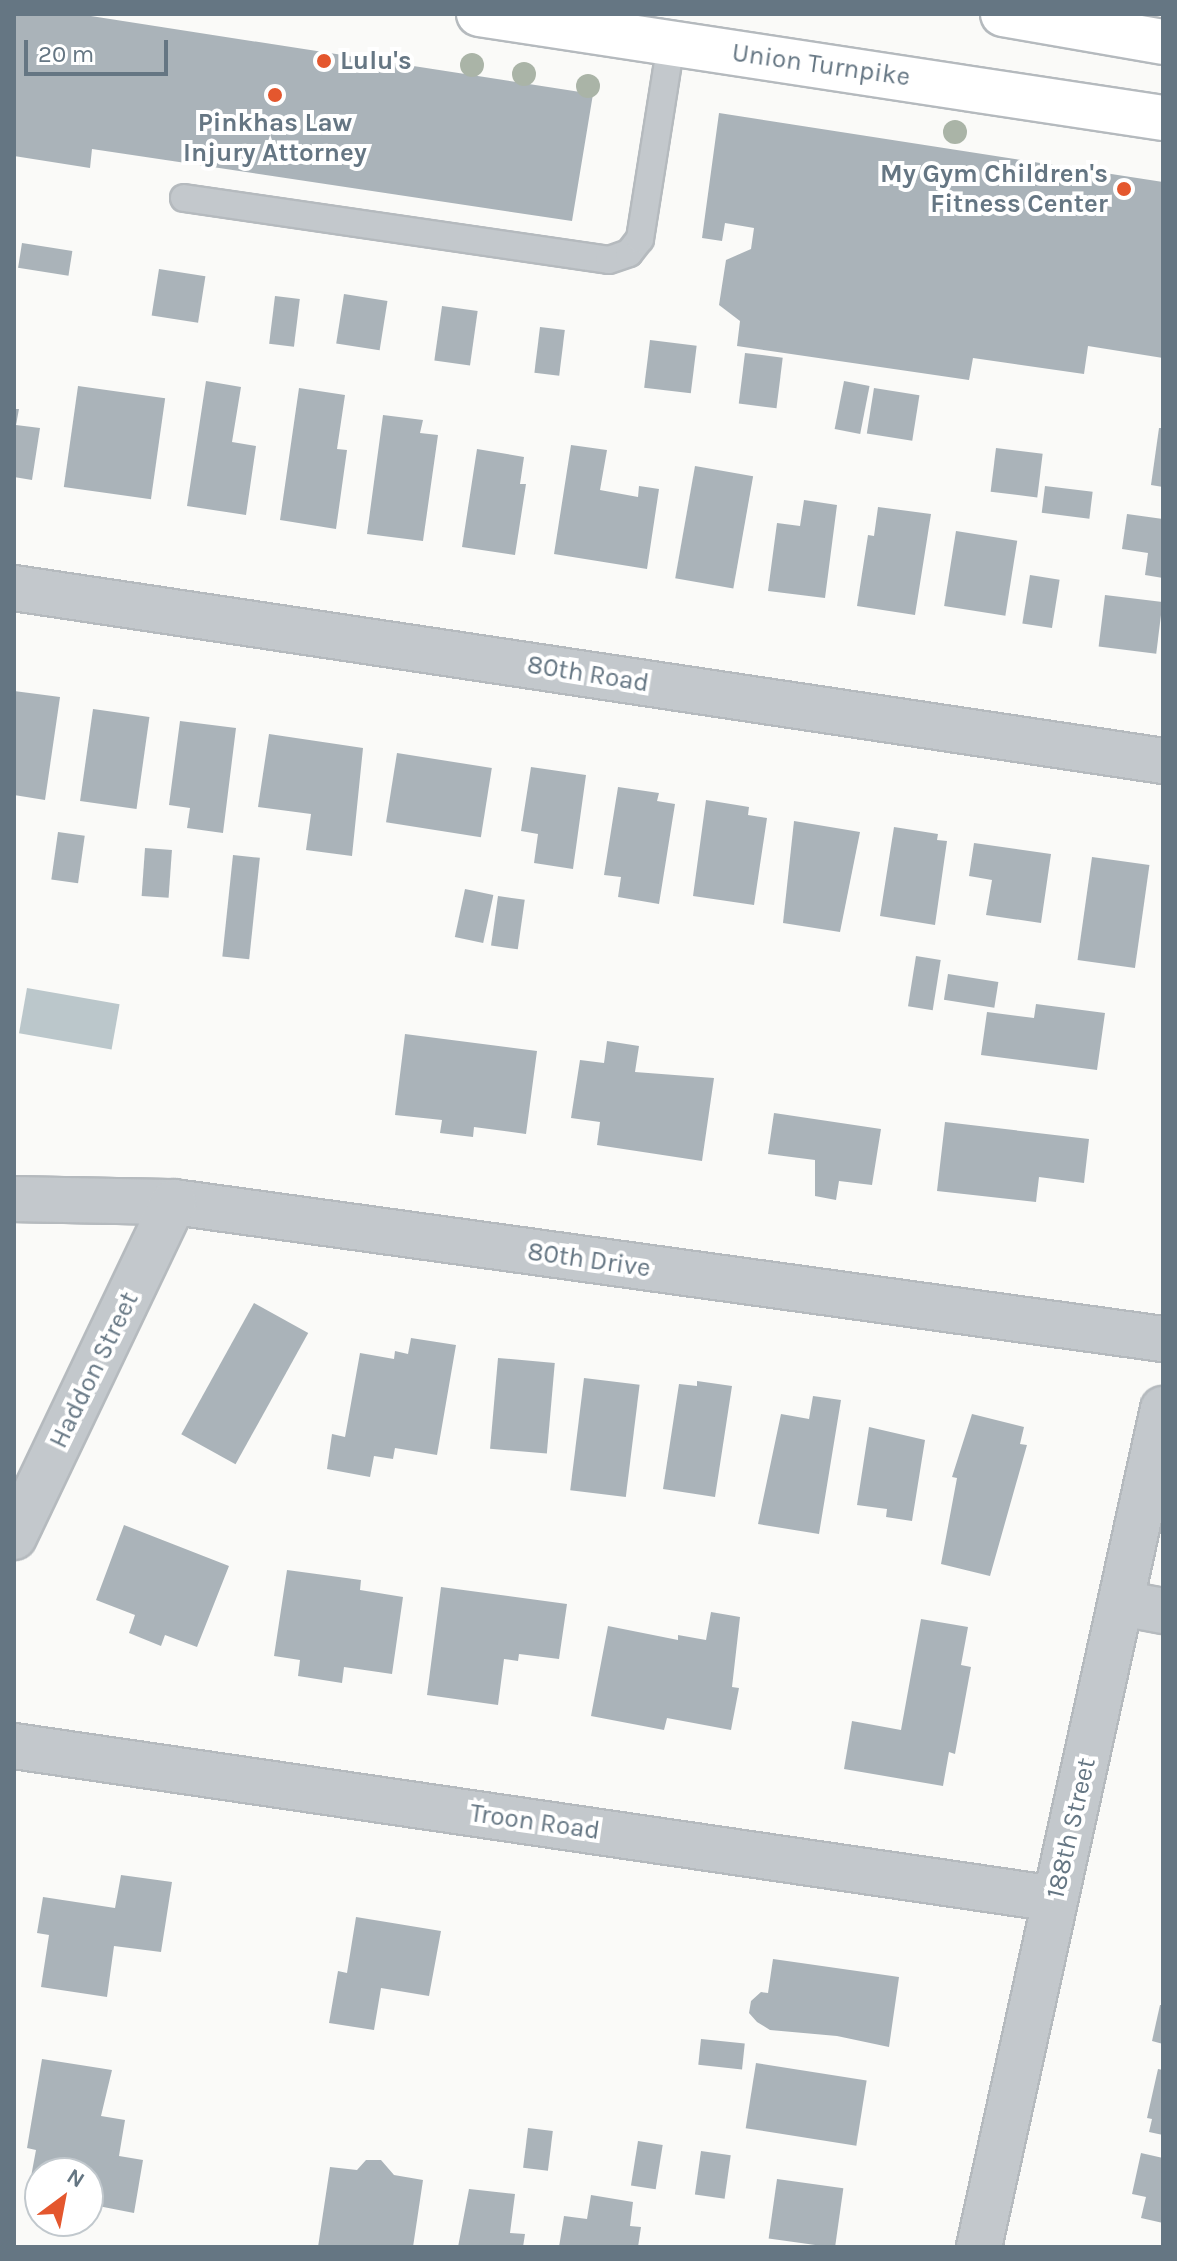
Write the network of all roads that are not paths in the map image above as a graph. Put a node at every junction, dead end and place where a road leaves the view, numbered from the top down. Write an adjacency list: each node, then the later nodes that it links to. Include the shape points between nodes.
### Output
1 (479, 14): 4 (main road, Union Turnpike)
2 (1003, 14): 3 (main road)
3 (1163, 42)
4 (671, 43): 5 (main road, Union Turnpike); 6 (lane, via 640,239 629,253 609,260)
5 (1163, 118)
6 (184, 198)
7 (14, 588): 8 (street, 80th Road)
8 (1163, 761)
9 (14, 1199): 10 (street, 80th Drive)
10 (174, 1202): 11 (street, 80th Drive); 13 (street, Haddon Street)
11 (1163, 1339)
12 (1163, 1409): 14 (street, 188th Street)
13 (14, 1537)
14 (1121, 1603): 15 (street); 17 (street, 188th Street)
15 (1163, 1611)
16 (14, 1746): 17 (street, Troon Road)
17 (1055, 1899): 18 (street, 188th Street)
18 (979, 2247)

